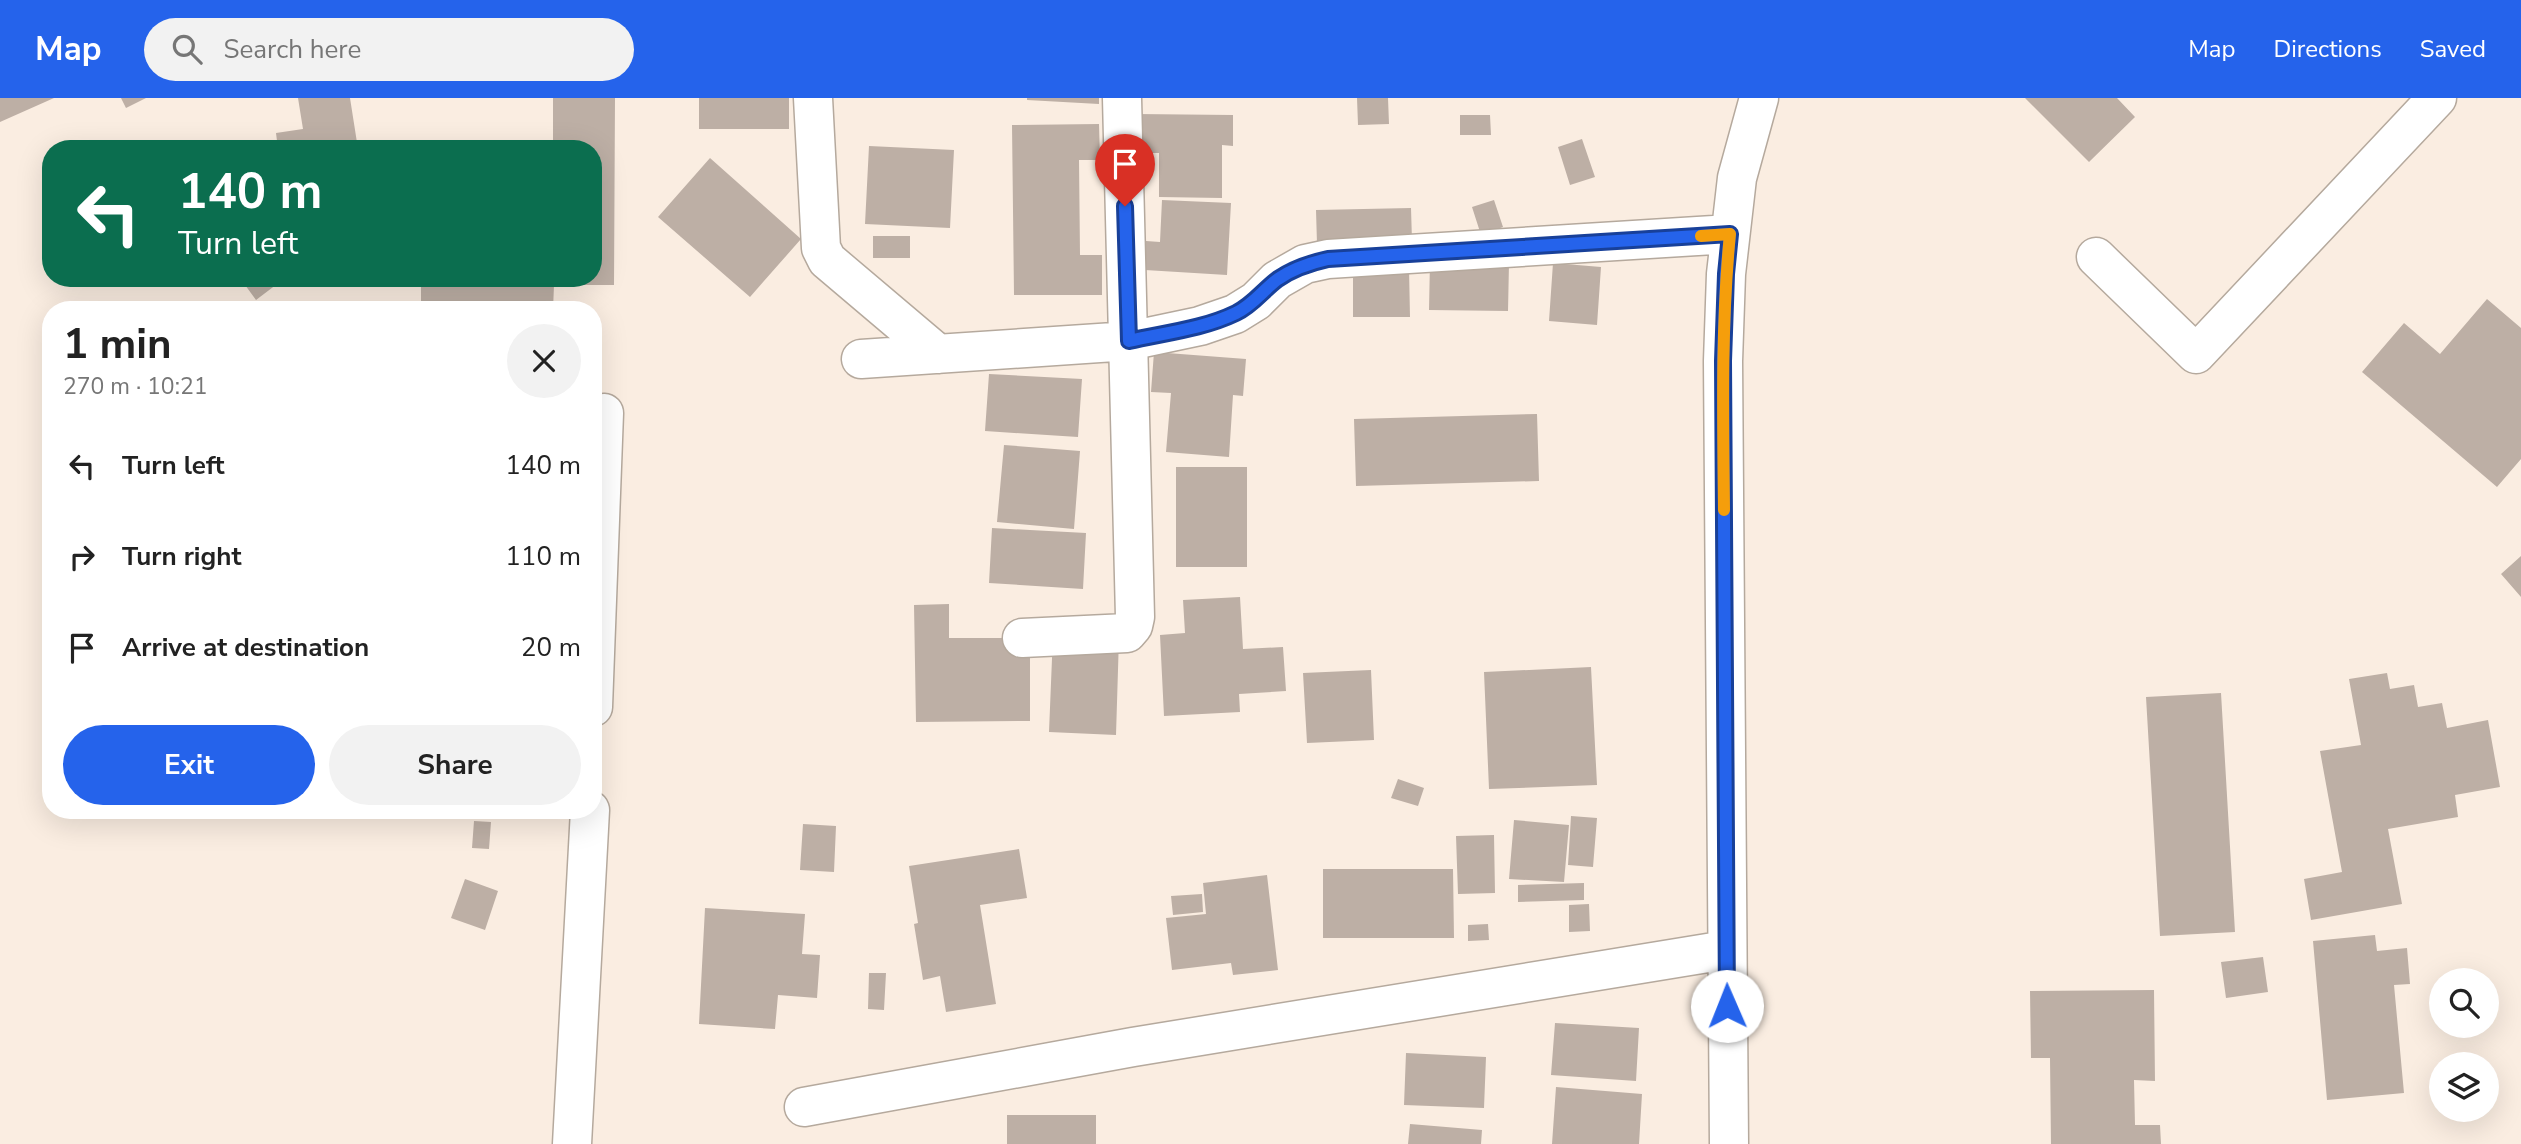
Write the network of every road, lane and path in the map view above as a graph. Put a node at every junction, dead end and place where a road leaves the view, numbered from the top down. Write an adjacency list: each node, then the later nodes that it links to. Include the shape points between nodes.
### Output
1 (813, 98): 8 (street, via 821,248 827,260)
2 (1122, 98): 7 (street)
3 (1759, 98): 5 (street, via 1737,178)
4 (2437, 98): 6 (street, via 2196,354)
5 (1730, 234): 7 (street, via 1328,259 1305,264 1277,280 1235,314); 14 (street, via 1723,361)
6 (2096, 257)
7 (1129, 341): 8 (street); 12 (street, via 1133,626 1127,633)
8 (938, 354): 9 (street)
9 (861, 359)
10 (604, 414): 11 (street)
11 (602, 467)
12 (1022, 638)
13 (590, 819): 16 (street)
14 (1726, 950): 15 (street, via 1133,1047); 17 (street)
15 (804, 1107)
16 (572, 1144)
17 (1729, 1144)

